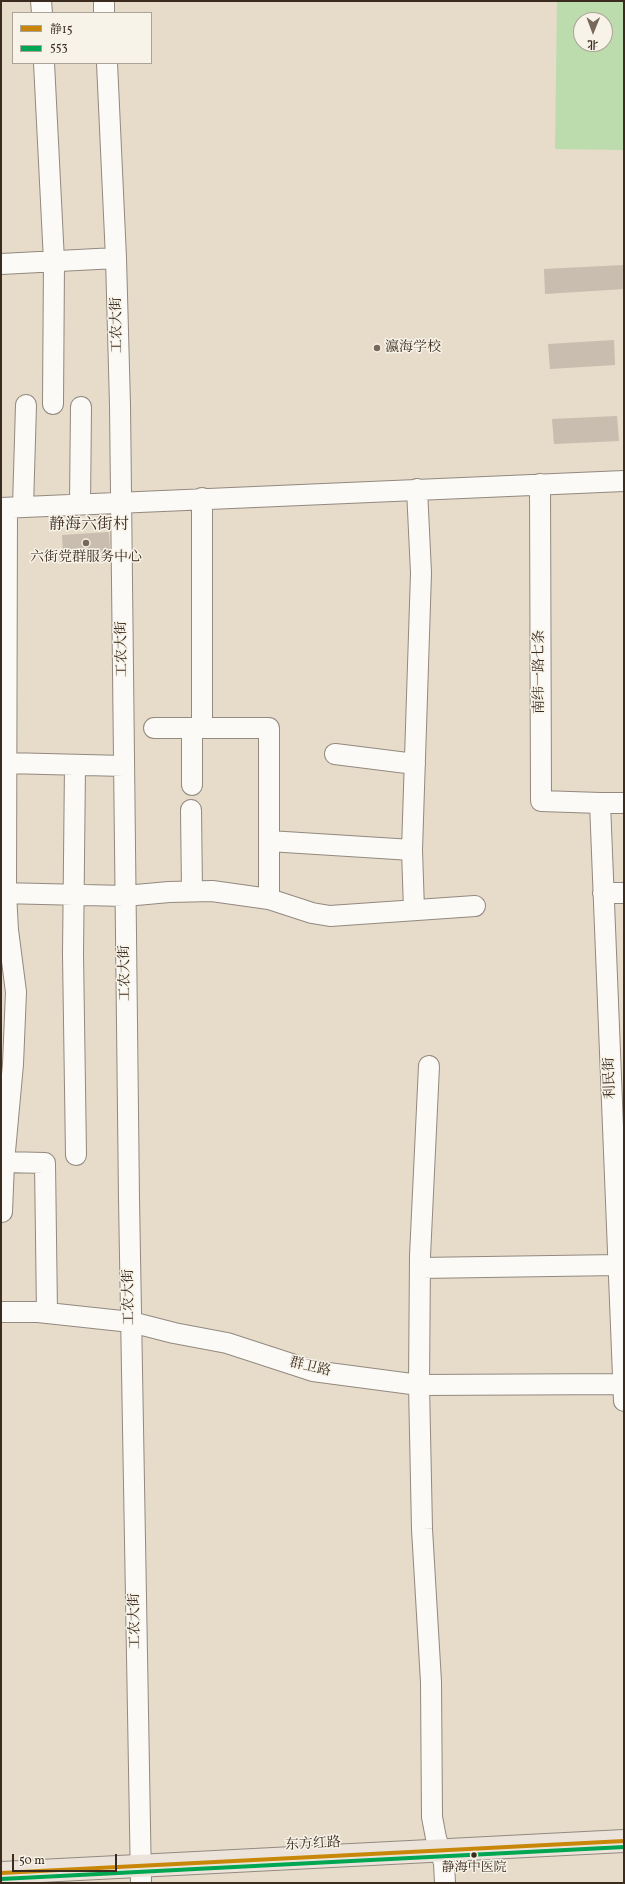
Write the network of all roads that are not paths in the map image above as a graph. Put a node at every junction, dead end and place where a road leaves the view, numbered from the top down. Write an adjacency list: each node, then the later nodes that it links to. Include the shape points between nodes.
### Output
1 (42, 1): 3 (street)
2 (104, 1): 4 (street)
3 (42, 12)
4 (104, 12)
5 (44, 64): 8 (street)
6 (107, 64): 7 (street, 工农大街)
7 (116, 258): 8 (street); 17 (street, 工农大街)
8 (54, 261): 9 (street); 10 (street)
9 (1, 264)
10 (53, 404)
11 (26, 405): 19 (street)
12 (81, 407): 18 (street)
13 (624, 480): 14 (street)
14 (540, 484): 15 (street); 29 (street, 南纬一路七条, via 541,801)
15 (417, 489): 16 (street); 24 (street, via 421,573)
16 (202, 498): 17 (street); 21 (street)
17 (121, 502): 18 (street); 26 (street, 工农大街)
18 (80, 504): 19 (street)
19 (10, 508): 23 (street)
20 (154, 728): 21 (street)
21 (197, 728): 27 (street); 31 (street, via 269,728)
22 (335, 754): 24 (street)
23 (6, 763): 25 (street); 34 (street)
24 (415, 764): 32 (street)
25 (75, 765): 26 (street); 37 (street)
26 (124, 766): 38 (street, 工农大街)
27 (192, 785)
28 (624, 802): 29 (street)
29 (600, 803): 35 (street, 利民街)
30 (192, 810): 33 (street)
31 (269, 841): 32 (street); 39 (street)
32 (412, 850): 41 (street)
33 (192, 891): 38 (street); 39 (street)
34 (3, 893): 37 (street); 42 (street, via 16,992)
35 (603, 893): 36 (street); 47 (street, 利民街)
36 (624, 893)
37 (74, 894): 38 (street); 44 (street)
38 (125, 896): 51 (street, 工农大街)
39 (269, 899): 41 (street, via 330,916)
40 (476, 906): 41 (street)
41 (414, 910)
42 (7, 1064): 45 (street)
43 (429, 1066): 48 (street)
44 (76, 1155)
45 (4, 1162): 46 (street); 50 (street, via 45,1163)
46 (2, 1212)
47 (618, 1265): 48 (street); 53 (street, 利民街)
48 (420, 1268): 52 (street)
49 (1, 1312): 50 (street, 群卫路)
50 (47, 1313): 51 (street, 群卫路)
51 (131, 1322): 52 (street, 群卫路, via 226,1343 312,1371); 58 (street, 工农大街)
52 (419, 1385): 53 (street, 群卫路); 56 (street, via 422,1529 431,1682 432,1817)
53 (624, 1390)
54 (624, 1829): 56 (main road, 东方红路)
55 (624, 1841): 56 (main road)
56 (438, 1844): 58 (main road, 东方红路); 60 (street, via 444,1863)
57 (1, 1859): 58 (main road, 东方红路)
58 (141, 1868): 59 (main road)
59 (1, 1873)
60 (445, 1883)

